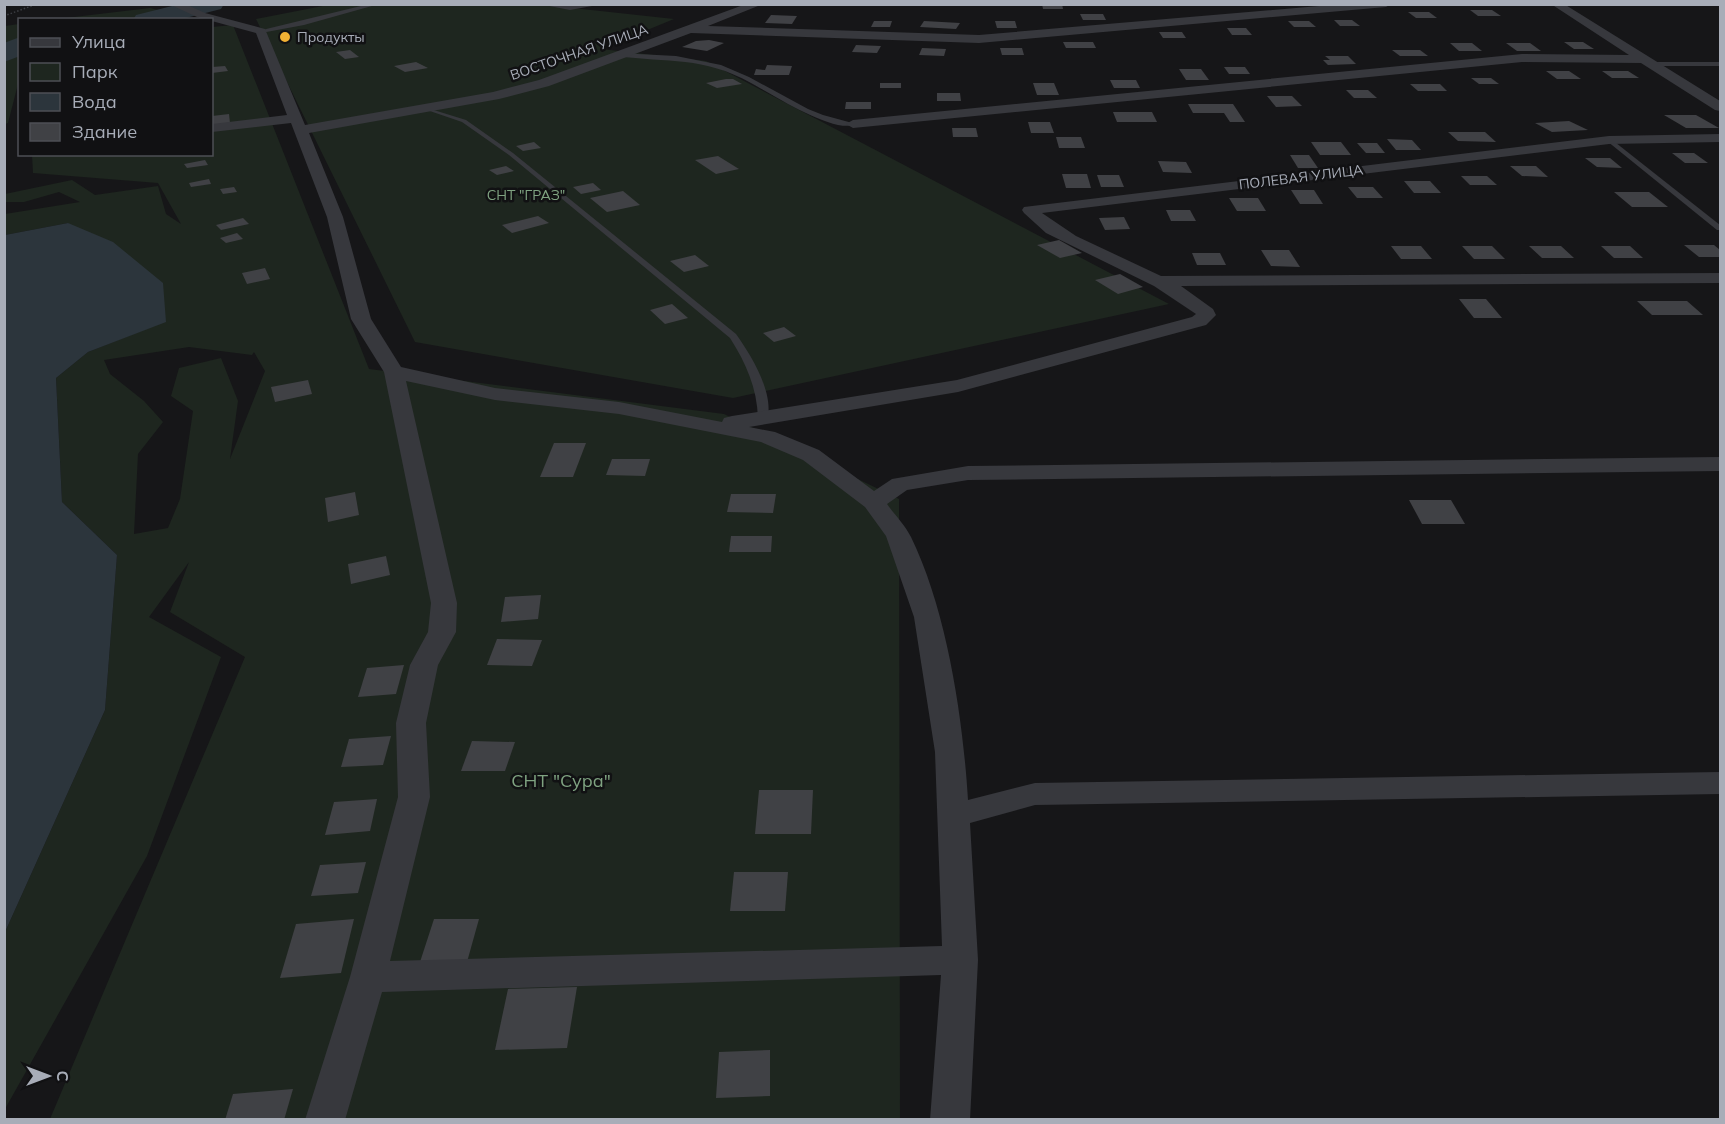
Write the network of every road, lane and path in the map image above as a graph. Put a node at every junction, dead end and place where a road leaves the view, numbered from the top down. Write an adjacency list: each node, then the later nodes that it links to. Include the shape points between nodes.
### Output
1 (37, 4): 9 (path)
2 (174, 4): 10 (street)
3 (377, 4): 13 (lane)
4 (541, 4): 5 (lane, via 570,8)
5 (601, 4)
6 (758, 4): 12 (street, ВОСТОЧНАЯ УЛИЦА)
7 (1386, 4): 12 (street, via 980,39)
8 (1556, 4): 15 (street)
9 (4, 16)
10 (212, 18)
11 (213, 18): 13 (street)
12 (687, 29): 14 (street, ВОСТОЧНАЯ УЛИЦА)
13 (261, 31): 19 (street)
14 (619, 55): 17 (street, ВОСТОЧНАЯ УЛИЦА, via 514,91); 20 (lane, via 715,64 829,121)
15 (1647, 62): 16 (lane); 18 (street); 20 (street, via 1522,58)
16 (1720, 64)
17 (426, 108): 19 (street, ВОСТОЧНАЯ УЛИЦА); 28 (lane, via 474,127 733,336 754,371 764,403)
18 (1720, 108)
19 (297, 124): 21 (street, ВОСТОЧНАЯ УЛИЦА); 27 (street, via 335,217 361,319)
20 (853, 124)
21 (213, 128)
22 (1720, 138): 23 (street, ПОЛЕВАЯ УЛИЦА)
23 (1609, 140): 24 (lane); 26 (street, ПОЛЕВАЯ УЛИЦА, via 1030,210 1041,222 1103,257)
24 (1720, 228)
25 (1720, 278): 26 (street)
26 (1160, 281): 28 (street, via 1204,309 1206,315 1199,321 958,386)
27 (394, 372): 29 (street, via 495,394 619,408); 35 (street, via 444,603 442,632 424,665 411,723 414,797)
28 (763, 418): 29 (street)
29 (717, 426): 31 (street, via 767,437 811,455)
30 (1720, 464): 31 (street, via 968,473 900,484)
31 (873, 502): 33 (street, via 898,536 927,617 950,752)
32 (1720, 783): 33 (street, via 1035,794)
33 (953, 816): 34 (street)
34 (960, 960): 35 (street); 37 (street)
35 (368, 977): 36 (street)
36 (325, 1119)
37 (950, 1119)

